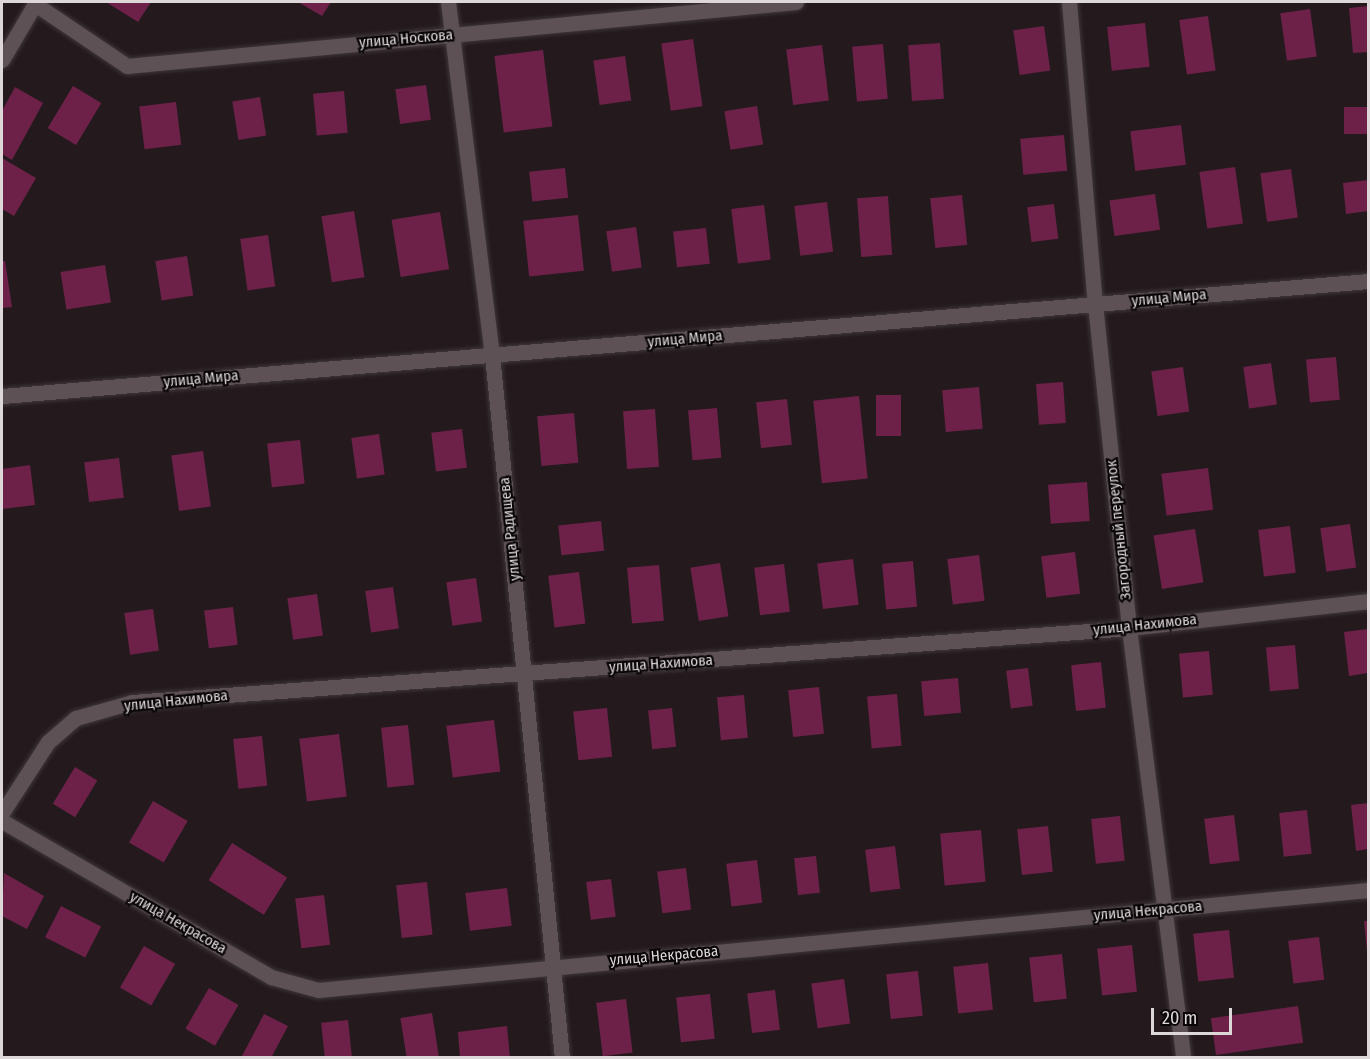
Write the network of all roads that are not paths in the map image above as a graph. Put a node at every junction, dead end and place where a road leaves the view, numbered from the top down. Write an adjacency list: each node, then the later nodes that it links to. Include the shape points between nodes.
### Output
1 (448, 2): 5 (street, улица Радищева)
2 (796, 2): 5 (street, улица Носкова)
3 (1069, 2): 8 (street, Загородный переулок)
4 (36, 3): 5 (street, улица Носкова, via 127,66); 6 (street)
5 (452, 34): 9 (street, улица Радищева)
6 (2, 60)
7 (1368, 280): 8 (street, улица Мира)
8 (1095, 304): 9 (street, улица Мира); 12 (street, Загородный переулок)
9 (492, 355): 10 (street, улица Мира); 13 (street, улица Радищева)
10 (2, 396)
11 (1368, 601): 12 (street, улица Нахимова)
12 (1130, 628): 13 (street, улица Нахимова); 17 (street, Загородный переулок)
13 (524, 674): 14 (street, улица Нахимова, via 132,702 76,718 48,742); 18 (street, улица Радищева)
14 (2, 813)
15 (2, 821): 18 (street, улица Некрасова, via 271,977 318,990)
16 (1368, 890): 17 (street, улица Некрасова)
17 (1166, 909): 18 (street, улица Некрасова); 20 (street, Загородный переулок)
18 (553, 966): 19 (street, улица Радищева)
19 (562, 1058)
20 (1183, 1058)

